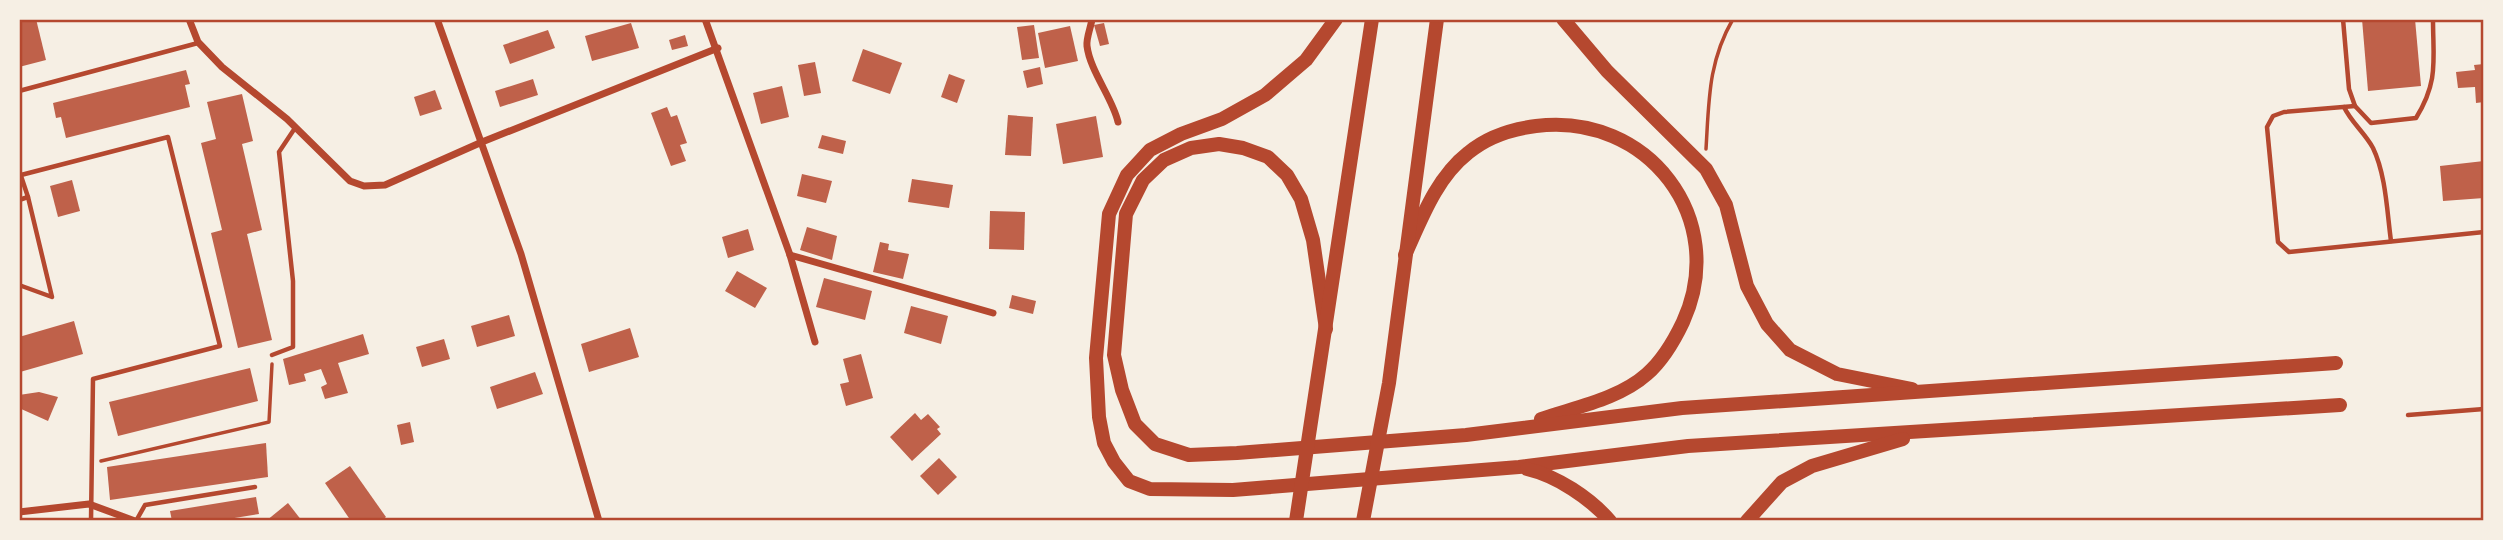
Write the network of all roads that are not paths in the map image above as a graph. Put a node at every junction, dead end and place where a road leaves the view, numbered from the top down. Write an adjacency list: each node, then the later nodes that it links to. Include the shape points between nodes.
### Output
1 (189, 19): 11 (street)
2 (437, 19): 18 (street)
3 (705, 19): 12 (street)
4 (1092, 19): 16 (street, via 1087,45)
5 (1336, 19): 38 (main road, via 1306,60 1265,95 1150,150 1127,175 1109,214 1096,358 1104,443 1129,481 1150,489 1233,490)
6 (1372, 19): 28 (main road)
7 (1437, 19): 25 (main road)
8 (1563, 19): 32 (main road, via 1607,72 1706,169 1726,205 1748,286 1767,324 1790,350 1837,374)
9 (2343, 19): 14 (lane, via 2348,89)
10 (2433, 19): 14 (lane, via 2433,82 2416,118 2371,123)
11 (198, 42): 13 (lane); 17 (street)
12 (718, 48): 18 (street); 24 (street)
13 (19, 91)
14 (2355, 106): 15 (lane)
15 (2344, 107): 23 (lane, via 2378,159); 23 (lane, via 2284,113 2273,117 2267,127 2278,242 2289,252)
16 (1118, 122)
17 (296, 128): 18 (street, via 350,180 364,186 385,185); 30 (lane, via 279,152 293,281 293,347)
18 (482, 142): 44 (street, via 521,254)
19 (20, 172): 20 (lane); 40 (lane, via 168,137 220,346 93,379)
20 (27, 197): 21 (lane); 26 (lane, via 52,297)
21 (19, 200)
22 (2484, 232): 23 (lane)
23 (2391, 241)
24 (790, 255): 27 (street); 29 (street)
25 (1405, 255): 36 (main road, via 1449,172 1494,137 1521,128 1550,124 1603,131 1626,141 1678,194 1691,218 1698,259 1693,300 1673,344 1646,374 1611,396); 46 (main road, via 1389,383)
26 (19, 285)
27 (993, 313)
28 (1325, 329): 36 (main road, via 1313,240 1301,200 1287,175 1268,157 1219,144 1191,148 1164,160 1143,180 1126,214 1114,355 1135,424 1155,444 1189,455); 45 (main road)
29 (815, 342)
30 (272, 355)
31 (2336, 363): 32 (main road)
32 (1924, 392): 36 (main road, via 1682,408)
33 (2340, 405): 37 (main road)
34 (2484, 409): 35 (lane)
35 (2407, 415)
36 (1507, 430)
37 (1925, 433): 38 (main road, via 1688,446); 48 (main road, via 1812,466 1782,482)
38 (1519, 467): 47 (main road, via 1542,472 1582,496)
39 (255, 487): 43 (lane, via 145,505)
40 (89, 504): 41 (street); 42 (lane); 43 (street)
41 (19, 512)
42 (91, 521)
43 (136, 521)
44 (599, 521)
45 (1296, 521)
46 (1363, 521)
47 (1610, 521)
48 (1747, 521)

